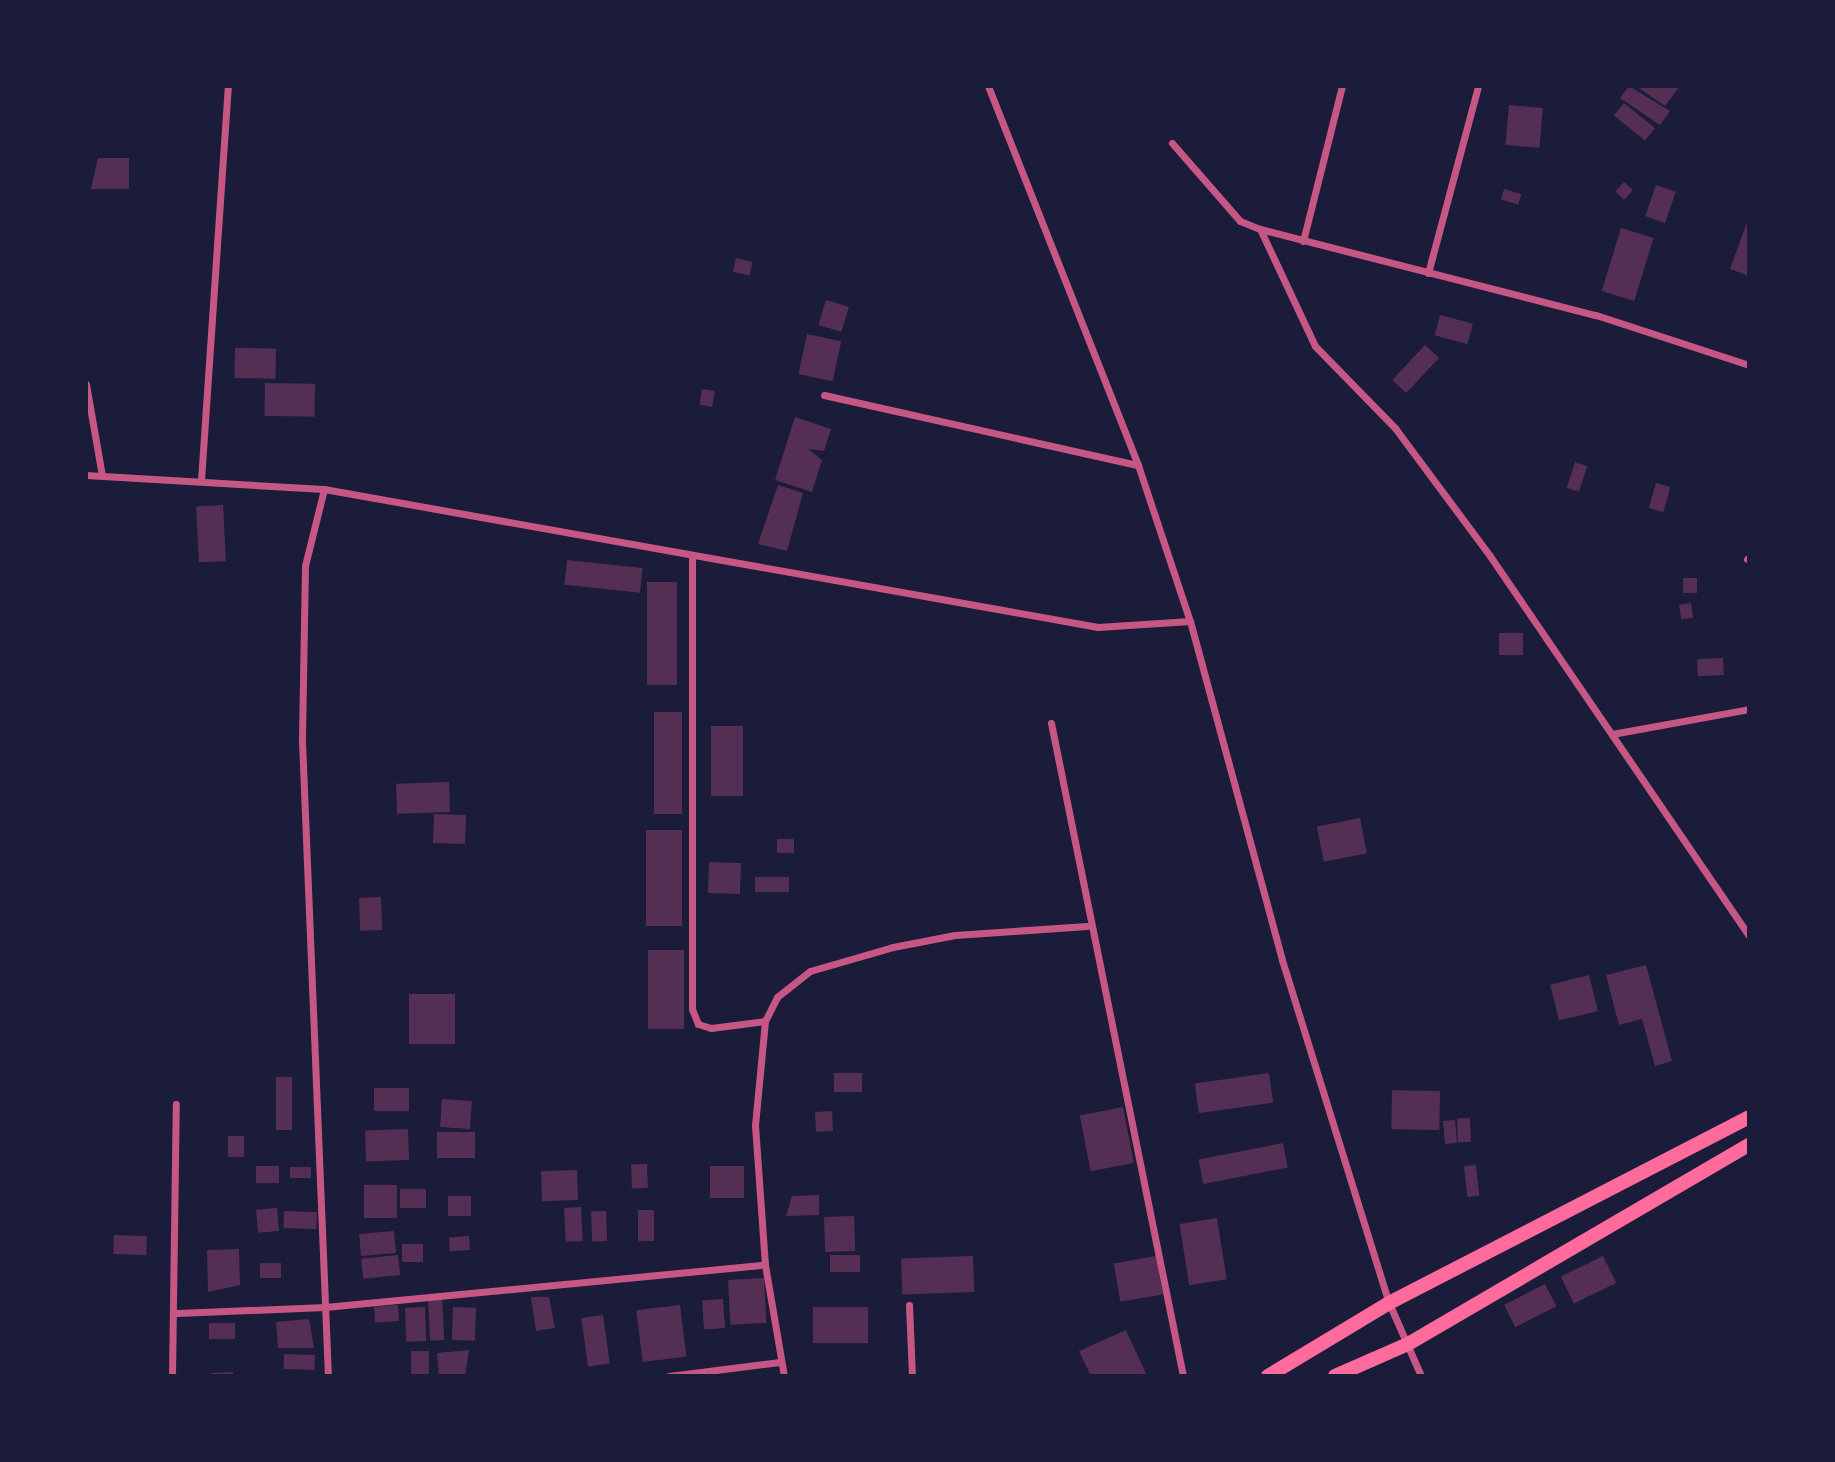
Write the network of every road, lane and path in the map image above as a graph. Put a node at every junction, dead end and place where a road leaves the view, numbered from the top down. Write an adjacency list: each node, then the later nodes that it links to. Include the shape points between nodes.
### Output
1 (228, 86): 15 (street)
2 (989, 86): 12 (street)
3 (1342, 86): 7 (street)
4 (1478, 86): 8 (street)
5 (1172, 143): 6 (street, via 1240,221)
6 (1260, 229): 7 (street); 21 (street, via 1315,346 1395,428)
7 (1303, 241): 8 (street)
8 (1428, 273): 9 (street, via 1596,315)
9 (1749, 365)
10 (86, 384): 14 (street)
11 (824, 396): 12 (street)
12 (1138, 465): 18 (street)
13 (86, 475): 14 (street)
14 (102, 476): 15 (street)
15 (201, 480): 16 (street)
16 (324, 489): 17 (street); 31 (street, via 306,566 302,741)
17 (692, 556): 18 (street, via 1098,627); 24 (street, via 692,1009 698,1024 711,1028)
18 (1190, 621): 29 (street, via 1282,960)
19 (1749, 709): 21 (street)
20 (1051, 723): 22 (street)
21 (1612, 734): 23 (street)
22 (1087, 926): 24 (street, via 955,936 855,957 790,981); 40 (street)
23 (1749, 935)
24 (765, 1021): 28 (street, via 755,1125)
25 (176, 1104): 32 (street)
26 (1749, 1116): 29 (main road)
27 (1749, 1145): 33 (main road)
28 (765, 1265): 31 (street); 34 (street)
29 (1389, 1303): 33 (street); 41 (main road)
30 (909, 1305): 39 (street)
31 (325, 1307): 32 (street); 36 (street)
32 (177, 1313): 35 (street)
33 (1408, 1344): 42 (main road); 43 (street)
34 (780, 1362): 37 (street); 38 (street)
35 (172, 1376)
36 (328, 1376)
37 (669, 1376)
38 (784, 1376)
39 (912, 1376)
40 (1183, 1376)
41 (1268, 1376)
42 (1335, 1376)
43 (1420, 1376)

